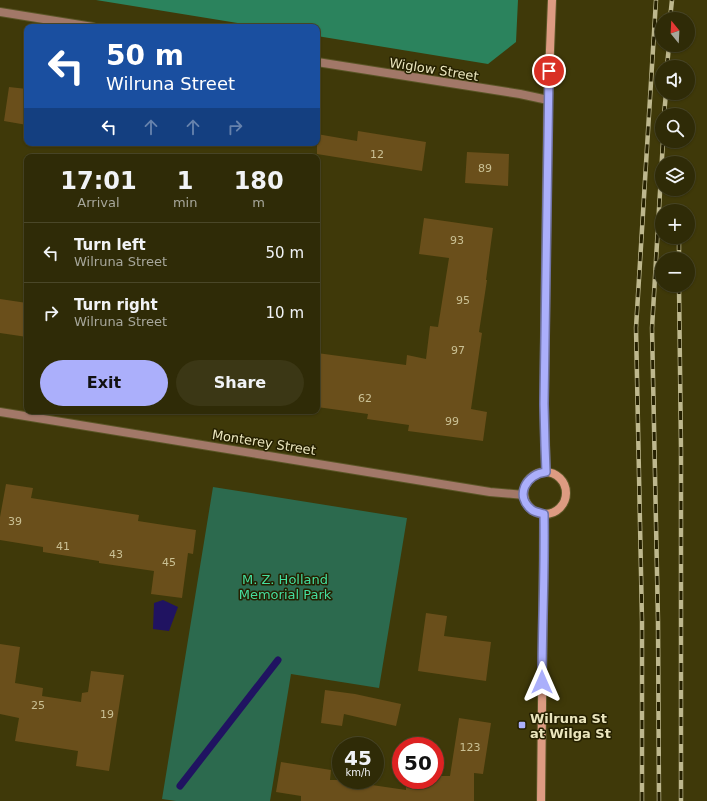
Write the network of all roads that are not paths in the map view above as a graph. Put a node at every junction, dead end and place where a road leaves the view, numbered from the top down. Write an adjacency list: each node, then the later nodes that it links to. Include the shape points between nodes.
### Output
1 (552, 0): 5 (main road)
2 (0, 12): 3 (street)
3 (74, 24)
4 (320, 62): 5 (street, Wiglow Street)
5 (548, 100): 7 (main road, via 544,404)
6 (0, 412): 8 (street, Monterey Street, via 490,492)
7 (546, 472): 8 (main road, via 533,476 528,481); 9 (main road, via 564,482 567,494 566,500 558,510)
8 (524, 495): 9 (main road, via 525,502 532,510)
9 (544, 514): 10 (main road)
10 (541, 801)

